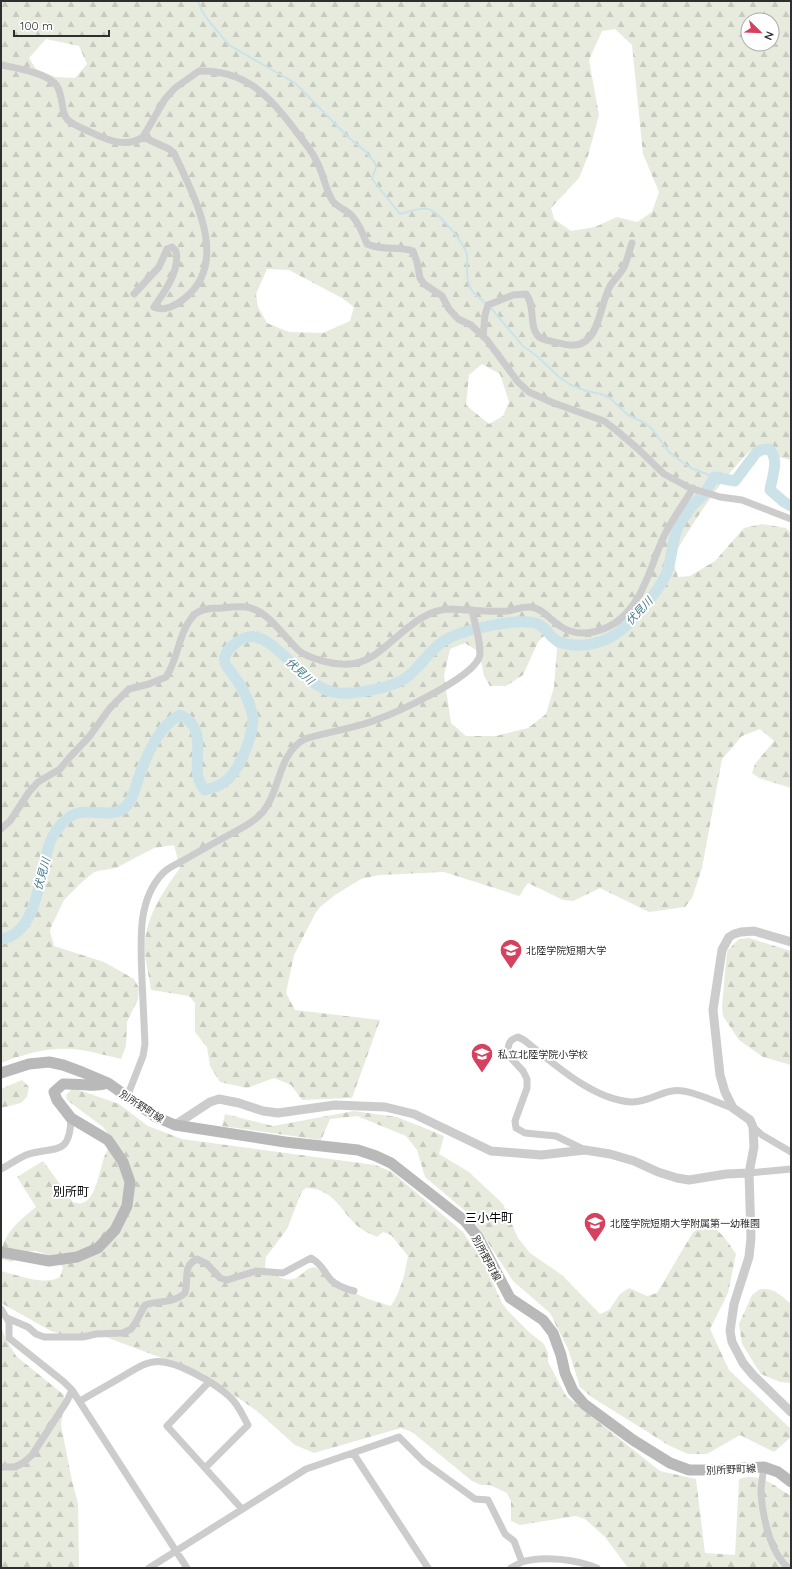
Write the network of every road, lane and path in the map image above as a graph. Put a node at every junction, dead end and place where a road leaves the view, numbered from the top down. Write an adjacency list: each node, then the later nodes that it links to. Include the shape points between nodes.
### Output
1 (1, 65): 2 (street, via 31,71 57,86 67,119 80,127 116,142 137,141)
2 (143, 137): 4 (street, via 174,153 197,207 205,233 208,258 194,290 172,306 159,310 154,308 169,285 177,263 176,251 172,247 167,249 159,267); 5 (street, via 166,99 199,71 226,73 249,83 270,98 303,141 316,160 332,200 352,215 360,225 367,244 379,248 413,251 424,284 442,296 458,319 471,325)
3 (632, 243): 5 (street, via 624,268 610,286 592,335 585,342 568,346 539,336 534,327 530,299 526,294 513,295 488,305 484,315)
4 (134, 294)
5 (483, 336): 6 (street, via 518,382 529,392 604,421 664,474)
6 (694, 488): 7 (street, via 720,497 742,500); 8 (street, via 664,536 632,607 607,628 592,633 575,634 528,606 509,611)
7 (791, 519)
8 (472, 610): 9 (street, via 449,609 428,616 409,625 373,657 348,664 318,660 301,652 262,613 247,607 200,611 188,623 166,677 129,689 60,769 38,782 10,821); 13 (street, via 479,644 479,657 474,664 443,687 405,707 372,721 298,742 288,754 267,806 261,814 245,828 172,866 152,889 142,916 141,937 145,1044)
9 (1, 829)
10 (791, 942): 14 (street, via 748,930 734,934 722,950 713,1010 720,1075 725,1092)
11 (1, 1074): 12 (main road, 別所野町線, via 29,1064 48,1062)
12 (108, 1083): 13 (main road, 別所野町線); 15 (main road, via 99,1086 76,1083 59,1086 54,1092 57,1100)
13 (127, 1097): 16 (main road, 別所野町線, via 156,1117)
14 (734, 1108): 17 (street, via 750,1120); 18 (street, via 681,1090 641,1101 615,1099 574,1079 524,1040 513,1038 508,1046 508,1054 527,1079 527,1088 515,1121 516,1128 524,1133 556,1136)
15 (72, 1118): 20 (street, via 68,1141 61,1147 25,1155); 23 (main road, via 108,1140 123,1162 130,1182 127,1206 115,1230 98,1248 77,1257 49,1261)
16 (175, 1125): 18 (street, via 219,1099 278,1113 335,1105 385,1107 414,1114 491,1151 541,1155); 33 (main road, 別所野町線, via 358,1150 391,1163 465,1221 478,1237 510,1298 543,1320 553,1334 565,1373 573,1391 584,1404 646,1448 670,1463 689,1470)
17 (753, 1127): 19 (street); 22 (street, via 754,1147)
18 (585, 1150): 22 (street, via 610,1154 689,1180)
19 (791, 1152)
20 (1, 1169)
21 (791, 1170): 22 (street)
22 (749, 1173): 30 (street, via 749,1257 734,1304 730,1331 732,1342 743,1363)
23 (1, 1252)
24 (354, 1291): 26 (street, via 336,1284 319,1263 311,1258 283,1273 256,1271 227,1280 220,1278 207,1264 197,1259 190,1262 187,1268 185,1293 172,1301 145,1305 136,1322 123,1333 44,1337)
25 (1, 1309): 26 (street)
26 (7, 1318): 28 (street, via 9,1338)
27 (209, 1382): 29 (street, via 189,1370 157,1361 136,1368); 34 (street, via 167,1426); 34 (street, via 230,1396 248,1425)
28 (72, 1390): 29 (street); 32 (street, via 32,1455 15,1467)
29 (80, 1401): 37 (street)
30 (791, 1412)
31 (353, 1452): 36 (street, via 306,1469); 38 (street, via 399,1437 424,1462 475,1499 488,1500 505,1534 514,1542); 41 (street)
32 (1, 1467)
33 (764, 1467): 35 (main road, 別所野町線, via 778,1472); 44 (street, via 761,1490 763,1511 777,1556)
34 (205, 1468): 36 (street)
35 (791, 1482)
36 (242, 1509): 37 (street)
37 (176, 1551): 39 (street); 40 (street)
38 (522, 1562): 42 (street); 43 (street, via 568,1560)
39 (149, 1568)
40 (187, 1568)
41 (428, 1568)
42 (511, 1568)
43 (597, 1568)
44 (788, 1568)

